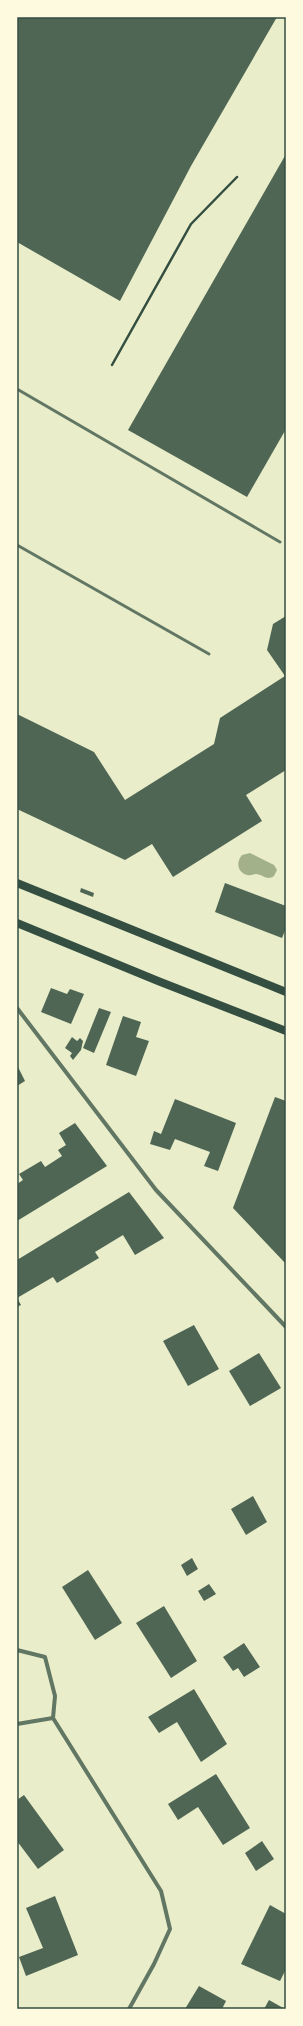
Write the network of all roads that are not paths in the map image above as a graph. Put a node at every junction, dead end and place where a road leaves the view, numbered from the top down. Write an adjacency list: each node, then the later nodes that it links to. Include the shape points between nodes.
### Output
1 (17, 389): 2 (lane)
2 (280, 542)
3 (17, 544): 4 (lane)
4 (209, 654)
5 (17, 882): 7 (main road)
6 (17, 922): 9 (main road)
7 (286, 992)
8 (17, 1008): 10 (street, via 156,1190)
9 (286, 1031)
10 (286, 1327)
11 (17, 1650): 12 (street, via 45,1657 55,1696)
12 (53, 1718): 13 (street); 14 (street, via 162,1891 170,1929)
13 (17, 1724)
14 (129, 2009)

